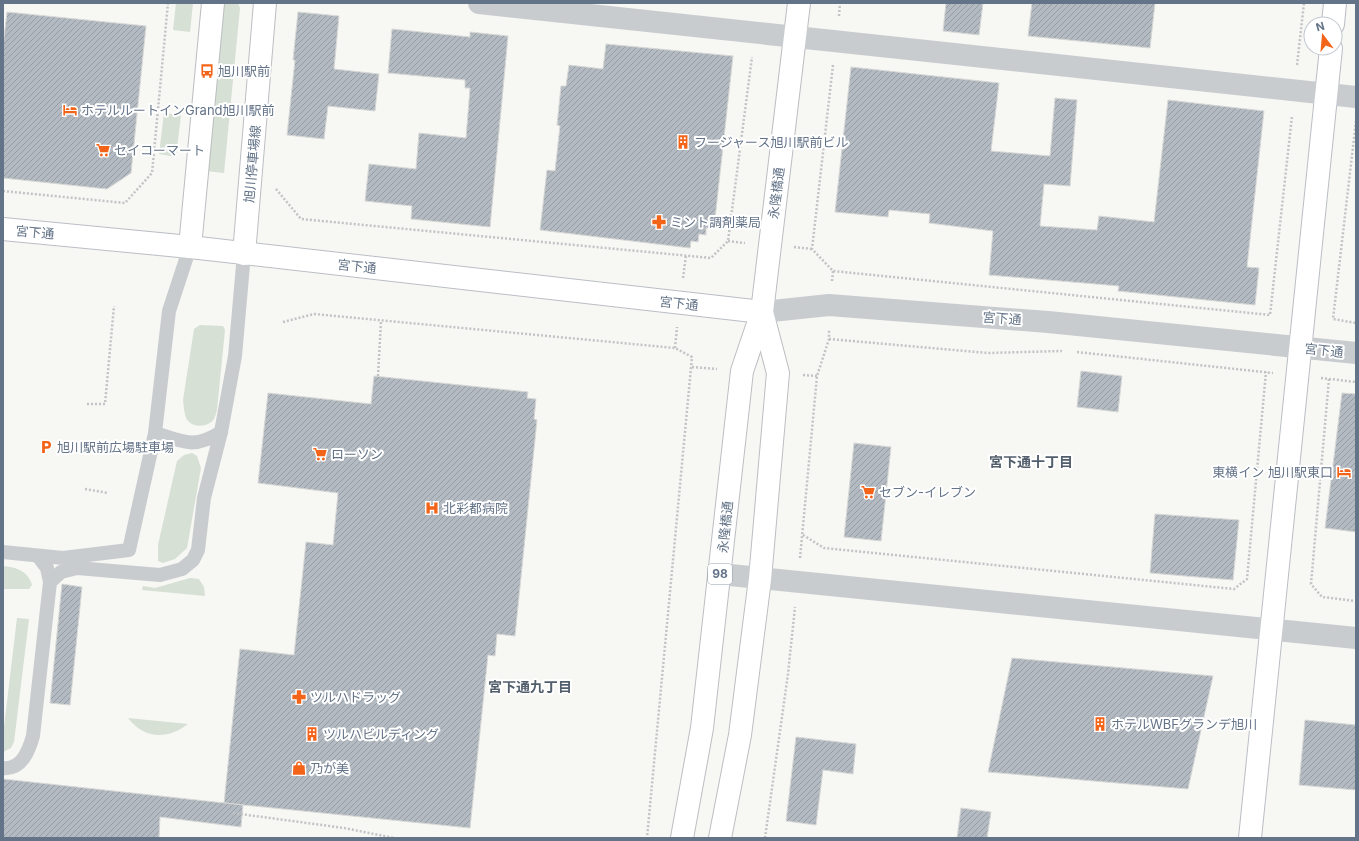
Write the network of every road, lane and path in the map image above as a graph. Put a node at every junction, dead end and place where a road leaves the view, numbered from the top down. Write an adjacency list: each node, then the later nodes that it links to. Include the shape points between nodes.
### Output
1 (168, 3): 19 (path, via 152,173 125,203)
2 (214, 3): 21 (main road)
3 (265, 3): 22 (main road, 旭川停車場線)
4 (479, 3): 10 (street)
5 (799, 3): 11 (main road, 永隆橋通 / 98)
6 (840, 3): 12 (path)
7 (1304, 3): 14 (path)
8 (1336, 3): 9 (main road)
9 (1334, 16)
10 (755, 32): 11 (street); 18 (path, via 728,241 711,258 301,219)
11 (795, 37): 12 (street); 24 (main road, 永隆橋通 / 98)
12 (836, 41): 14 (street); 14 (path, via 812,249 833,271 1270,315)
13 (1330, 56): 15 (main road)
14 (1294, 90): 15 (street)
15 (1326, 94): 16 (street); 29 (main road)
16 (1356, 97)
17 (1356, 118): 27 (path, via 1333,319)
18 (276, 190)
19 (3, 191)
20 (3, 230): 21 (main road, 宮下通)
21 (190, 247): 22 (main road, 宮下通); 38 (lane, via 169,311)
22 (244, 254): 24 (main road, 宮下通); 37 (lane, via 235,356)
23 (114, 306): 36 (path, via 105,404)
24 (762, 312): 29 (street, 宮下通, via 829,305 1048,322); 44 (main road, 永隆橋通 / 98, via 742,371); 45 (main road, 永隆橋通 / 98, via 778,373)
25 (381, 321): 26 (path, via 314,314); 33 (path); 53 (path, via 675,348 692,357)
26 (283, 322)
27 (1356, 323)
28 (829, 338): 31 (path, via 988,353 1061,350)
29 (1301, 347): 30 (street, 宮下通); 32 (main road)
30 (1356, 353)
31 (1266, 372): 32 (path); 41 (path, via 1247,579 1234,590 824,548)
32 (1298, 375): 34 (path); 48 (main road)
33 (378, 376)
34 (1329, 379): 35 (path); 47 (path, via 1311,584 1322,597)
35 (1356, 382)
36 (87, 404)
37 (221, 432): 38 (lane, via 209,440 194,444); 46 (lane, via 204,498 198,550 189,564 179,570 160,575 72,569 61,572)
38 (155, 433): 43 (lane, via 129,550 63,558)
39 (85, 489): 40 (path)
40 (108, 493)
41 (803, 535)
42 (3, 552): 43 (lane)
43 (38, 556): 46 (lane, via 47,568)
44 (720, 574): 45 (street); 54 (main road, 永隆橋通 / 98, via 702,728)
45 (760, 579): 48 (street); 55 (main road, 永隆橋通 / 98, via 740,735)
46 (50, 582): 50 (lane, via 34,736 22,761)
47 (1356, 601)
48 (1270, 630): 49 (street); 56 (main road)
49 (1356, 638)
50 (3, 768)
51 (232, 813): 52 (path, via 344,828)
52 (394, 838)
53 (646, 838)
54 (682, 838)
55 (720, 838)
56 (1250, 838)

